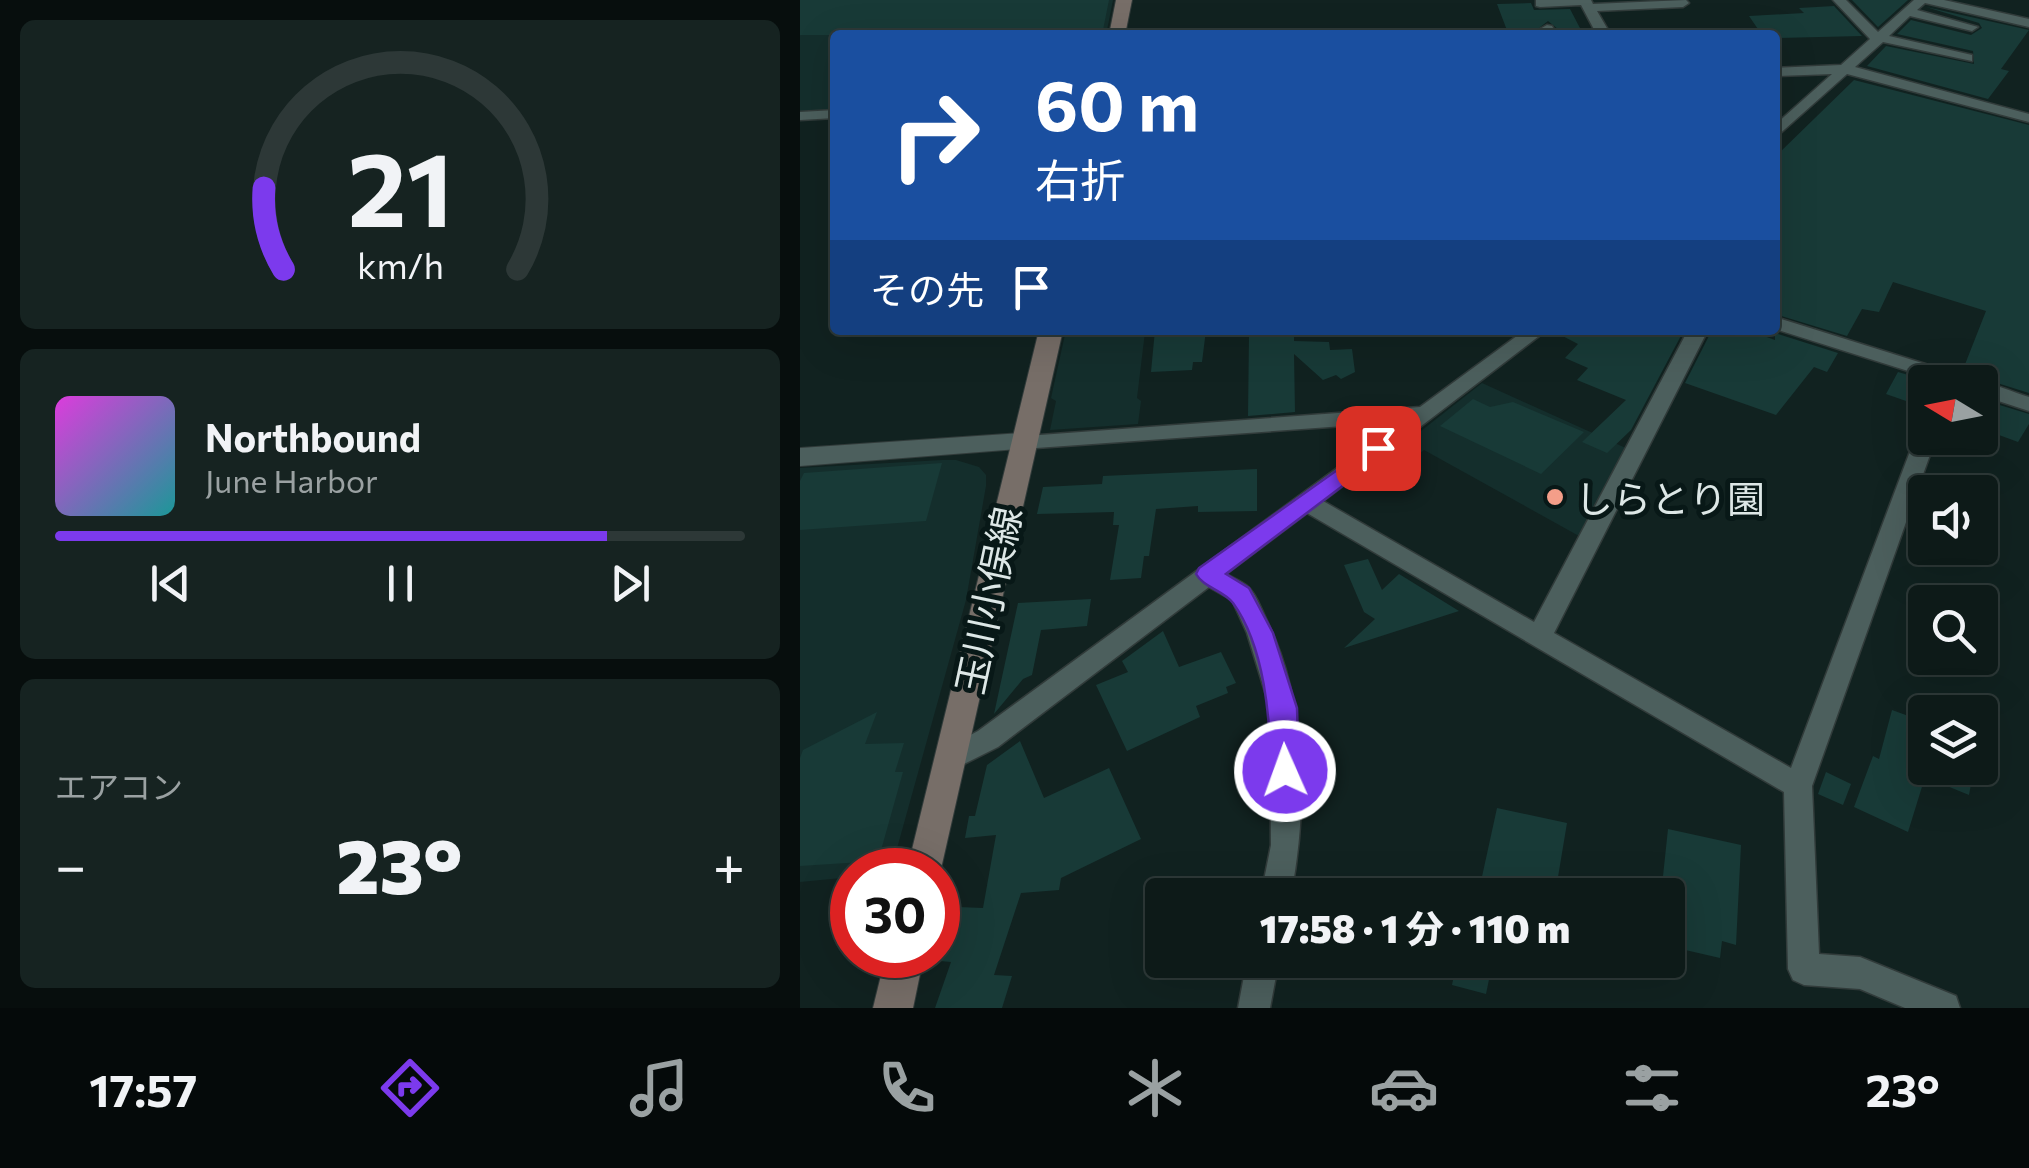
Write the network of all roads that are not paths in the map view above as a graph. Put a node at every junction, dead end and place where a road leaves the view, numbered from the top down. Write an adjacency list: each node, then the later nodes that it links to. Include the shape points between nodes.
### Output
1 (1124, 0): 11 (main road)
2 (1839, 0): 13 (street)
3 (1924, 0): 7 (street); 8 (street)
4 (1539, 2): 5 (street); 10 (street)
5 (1586, 3): 6 (street); 12 (street)
6 (1683, 3)
7 (1908, 12): 9 (street); 13 (street)
8 (2029, 22)
9 (1972, 26)
10 (1548, 28)
11 (1118, 30)
12 (1601, 30)
13 (1880, 39): 14 (street); 15 (street)
14 (1967, 58)
15 (1849, 69): 16 (street); 19 (street); 20 (street)
16 (1780, 72)
17 (830, 114): 18 (street)
18 (800, 116)
19 (2029, 118)
20 (1780, 129)
21 (1780, 326): 25 (street)
22 (1050, 335): 29 (main road, 玉川小俣線)
23 (1531, 335): 28 (street)
24 (1695, 335): 34 (street)
25 (1908, 367)
26 (1998, 394): 27 (street)
27 (2029, 404)
28 (1426, 412): 29 (street); 32 (street)
29 (1022, 442): 31 (street); 35 (main road, 玉川小俣線)
30 (1920, 455): 36 (street)
31 (800, 457)
32 (1306, 502): 33 (street); 34 (street)
33 (1208, 574): 35 (street, via 988,739); 38 (street, via 1241,594 1283,708 1286,845)
34 (1539, 636): 36 (street)
35 (952, 758): 37 (main road, 玉川小俣線)
36 (1798, 786): 43 (street, via 1804,969 1860,973)
37 (931, 848)
38 (1279, 878)
39 (900, 978): 41 (main road)
40 (1260, 978): 42 (street)
41 (893, 1008)
42 (1254, 1008)
43 (1944, 1008)

